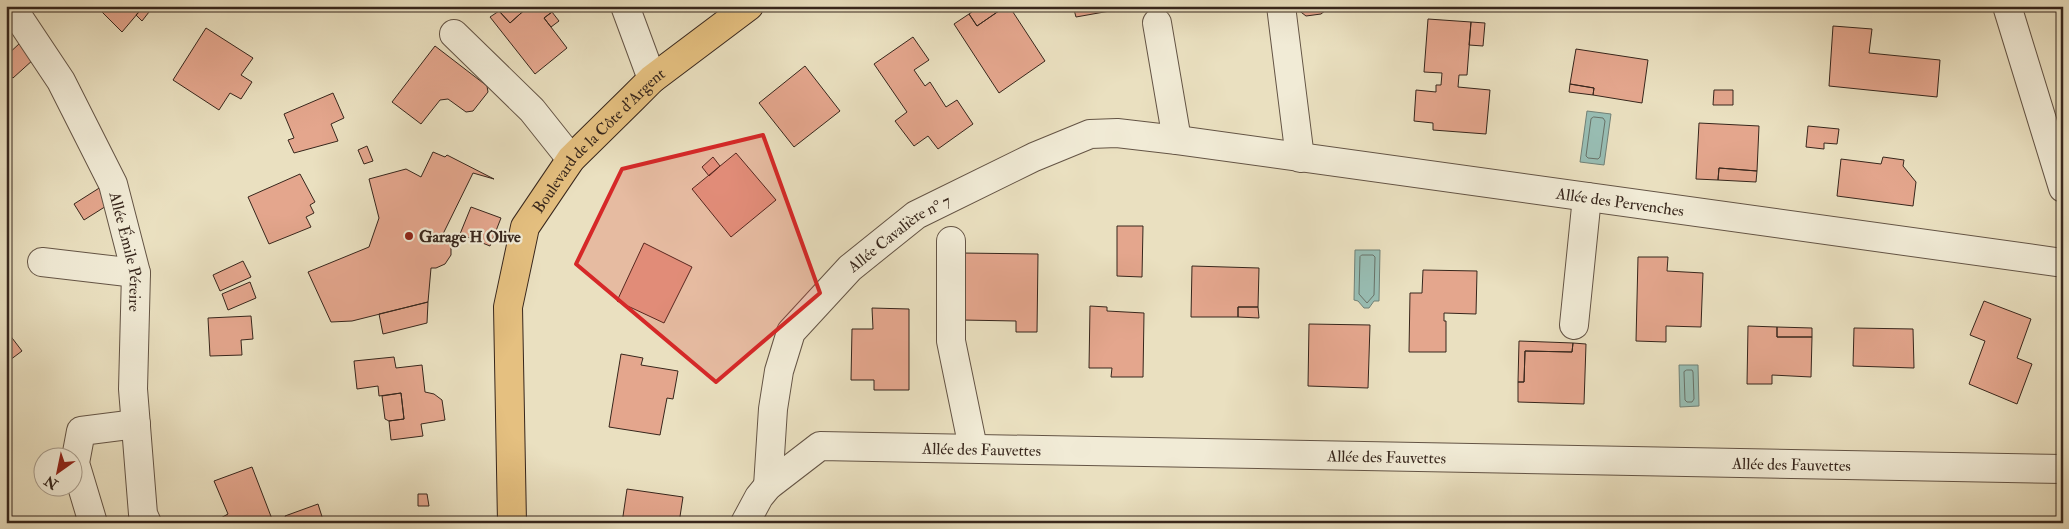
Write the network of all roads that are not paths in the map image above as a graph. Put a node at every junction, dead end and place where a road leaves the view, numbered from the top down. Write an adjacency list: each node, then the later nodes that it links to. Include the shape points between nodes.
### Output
1 (10, 6): 17 (street, Allée Émile Péreire, via 61,82 114,184)
2 (625, 6): 8 (street)
3 (749, 6): 8 (main road, Boulevard de la Côte d'Argent)
4 (1281, 6): 10 (street)
5 (2007, 6): 12 (street)
6 (1157, 22): 9 (street)
7 (454, 34): 11 (street, via 532,110)
8 (652, 78): 11 (main road, Boulevard de la Côte d'Argent)
9 (1177, 140): 10 (street, Allée des Pervenches); 22 (street, Allée Cavalière n° 7, via 1117,133 1090,134 1034,157 916,215 850,268 790,332 772,409)
10 (1300, 158): 13 (street, Allée des Pervenches)
11 (571, 159): 25 (main road, Boulevard de la Côte d'Argent, via 525,227 508,307)
12 (2063, 188)
13 (1587, 197): 16 (street, Allée des Pervenches); 18 (street)
14 (950, 240): 20 (street, via 951,341)
15 (42, 262): 17 (street)
16 (2063, 263)
17 (136, 273): 19 (street, Allée Émile Péreire, via 133,389)
18 (1574, 325)
19 (136, 424): 23 (street, via 81,431 75,462); 24 (street, Allée Émile Péreire, via 143,514)
20 (973, 448): 21 (street, Allée des Fauvettes); 22 (street, Allée des Fauvettes, via 820,446)
21 (2063, 469)
22 (768, 486): 26 (street, Allée des Fauvettes)
23 (93, 523)
24 (147, 523)
25 (512, 523)
26 (745, 523)

